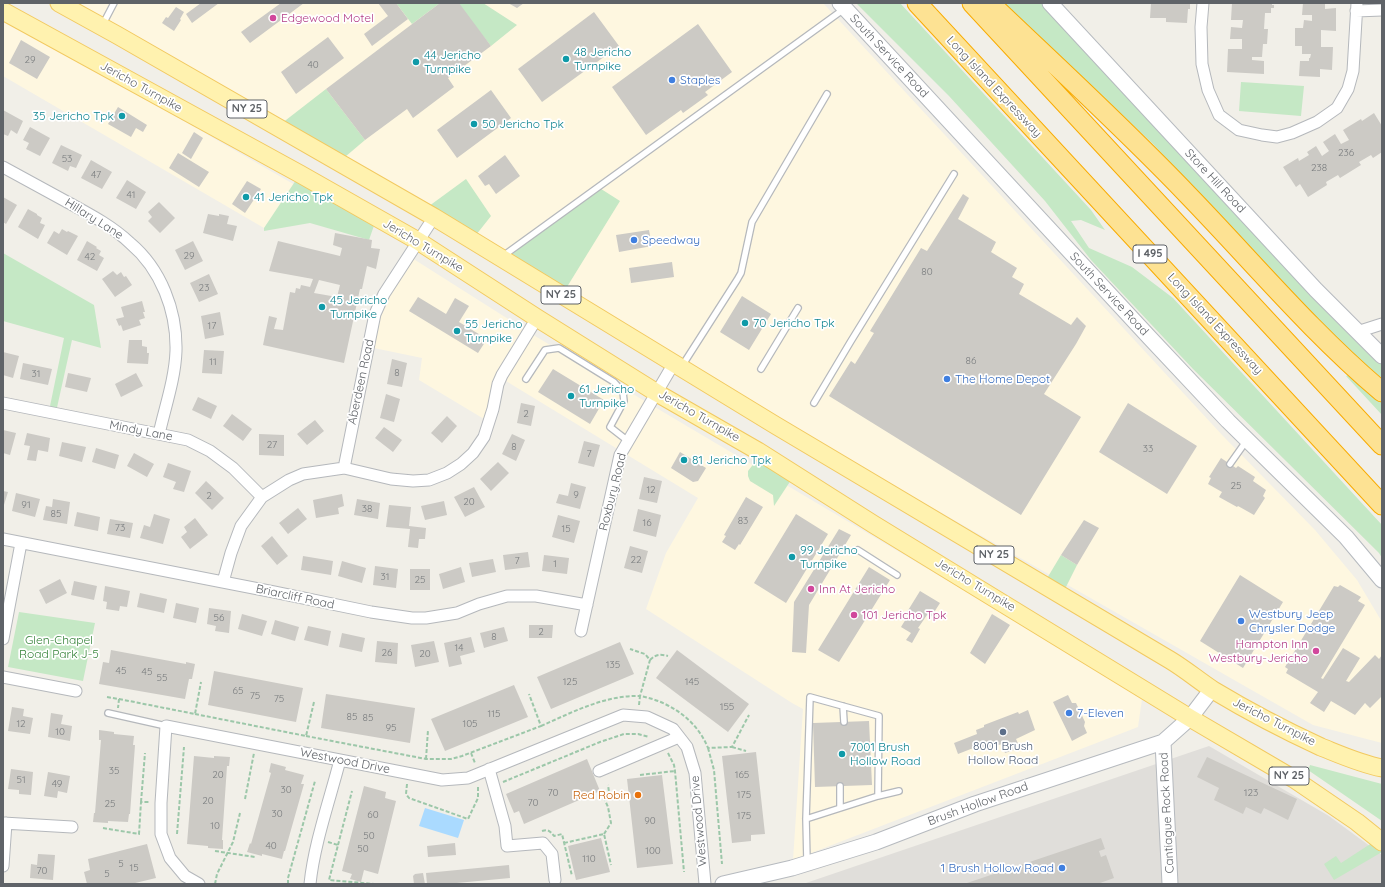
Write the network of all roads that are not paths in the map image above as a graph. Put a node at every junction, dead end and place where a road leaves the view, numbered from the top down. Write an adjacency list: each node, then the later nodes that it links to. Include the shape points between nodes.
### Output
1 (59, 3): 12 (main road, Jericho Turnpike / NY 25)
2 (114, 3): 12 (lane)
3 (917, 3): 40 (highway, Long Island Expressway / I 495)
4 (972, 3): 36 (highway)
5 (990, 3): 29 (highway, via 1128,134 1314,330)
6 (1050, 3): 22 (main road, Store Hill Road)
7 (1203, 3): 9 (street, via 1202,64 1208,90 1219,115 1239,130 1277,137 1317,122 1337,108 1348,89 1353,71)
8 (842, 6): 18 (lane); 34 (main road, South Service Road)
9 (1356, 7): 10 (street)
10 (1382, 10)
11 (3, 11): 17 (main road, Jericho Turnpike / NY 25)
12 (102, 26): 16 (main road, Jericho Turnpike / NY 25)
13 (827, 94): 25 (lane, via 752,222 741,273)
14 (3, 167): 33 (street, Hillary Lane, via 115,230 131,243 158,277 170,304 176,349)
15 (954, 174): 32 (lane)
16 (434, 217): 17 (street, Aberdeen Road); 18 (main road, Jericho Turnpike / NY 25)
17 (418, 241): 20 (main road, Jericho Turnpike / NY 25); 38 (street, Aberdeen Road, via 384,294 375,314)
18 (501, 258): 25 (main road, Jericho Turnpike / NY 25)
19 (798, 308): 26 (lane)
20 (537, 318): 23 (main road, Jericho Turnpike / NY 25); 38 (street, via 502,375 484,437 473,453 461,464 429,480 413,481 390,479)
21 (1382, 324): 22 (street)
22 (1357, 332): 24 (main road, Store Hill Road)
23 (563, 342): 27 (main road, Jericho Turnpike / NY 25); 28 (lane, via 545,350)
24 (1382, 356)
25 (678, 366): 30 (street, Roxbury Road); 51 (main road, Jericho Turnpike / NY 25, via 1177,664)
26 (761, 369)
27 (617, 376): 30 (main road, Jericho Turnpike / NY 25); 35 (lane, via 624,401 610,427)
28 (526, 379)
29 (1382, 392)
30 (657, 393): 35 (street, Roxbury Road); 55 (main road, Jericho Turnpike / NY 25, via 758,451)
31 (3, 403): 33 (street, Mindy Lane)
32 (814, 403)
33 (159, 434): 39 (street, Mindy Lane, via 188,440 210,451 233,468)
34 (1247, 440): 37 (lane); 45 (main road, South Service Road, via 1346,537)
35 (628, 441): 47 (street, Roxbury Road, via 620,455)
36 (1382, 446)
37 (1230, 464)
38 (344, 468): 39 (street, via 303,474)
39 (262, 497): 46 (street, via 241,526)
40 (1382, 505)
41 (3, 539): 42 (street, Briarcliff Road)
42 (21, 544): 46 (street, Briarcliff Road); 49 (street)
43 (858, 550): 44 (lane)
44 (897, 575)
45 (1382, 580)
46 (223, 582): 47 (street, Briarcliff Road, via 412,618 457,613 507,596 536,596)
47 (587, 605): 48 (street, Roxbury Road)
48 (580, 631)
49 (3, 639)
50 (3, 677): 52 (street)
51 (1212, 689): 55 (main road, Brush Hollow Road); 61 (main road, Jericho Turnpike / NY 25, via 1283,729 1343,756)
52 (76, 691)
53 (843, 706): 56 (lane); 66 (lane, via 879,716); 68 (lane, via 810,697)
54 (108, 713): 57 (lane)
55 (1190, 718): 59 (main road, Brush Hollow Road); 71 (main road, Jericho Turnpike / NY 25, via 1294,779)
56 (844, 722)
57 (166, 726): 60 (street, Westwood Drive); 75 (street, via 160,834 170,858 185,876)
58 (679, 737): 62 (street, Westwood Drive, via 673,729 647,717 623,715); 63 (street); 77 (street, Westwood Drive, via 687,747 695,773)
59 (1163, 742): 72 (main road, Brush Hollow Road, via 975,804 876,842); 79 (main road, Cantiague Rock Road)
60 (340, 760): 62 (street, Westwood Drive, via 442,780 468,778); 76 (street)
61 (1382, 768)
62 (489, 769): 74 (street, via 505,826 507,846 543,843 552,854)
63 (599, 771)
64 (840, 786): 67 (lane)
65 (899, 791): 66 (lane)
66 (878, 796): 67 (lane)
67 (840, 808): 68 (lane)
68 (806, 819): 72 (lane)
69 (4, 823): 70 (street); 73 (street)
70 (72, 828)
71 (1382, 842)
72 (807, 863): 78 (main road, Brush Hollow Road)
73 (3, 866)
74 (554, 880)
75 (199, 884)
76 (310, 884)
77 (705, 884)
78 (723, 884)
79 (1170, 884)

